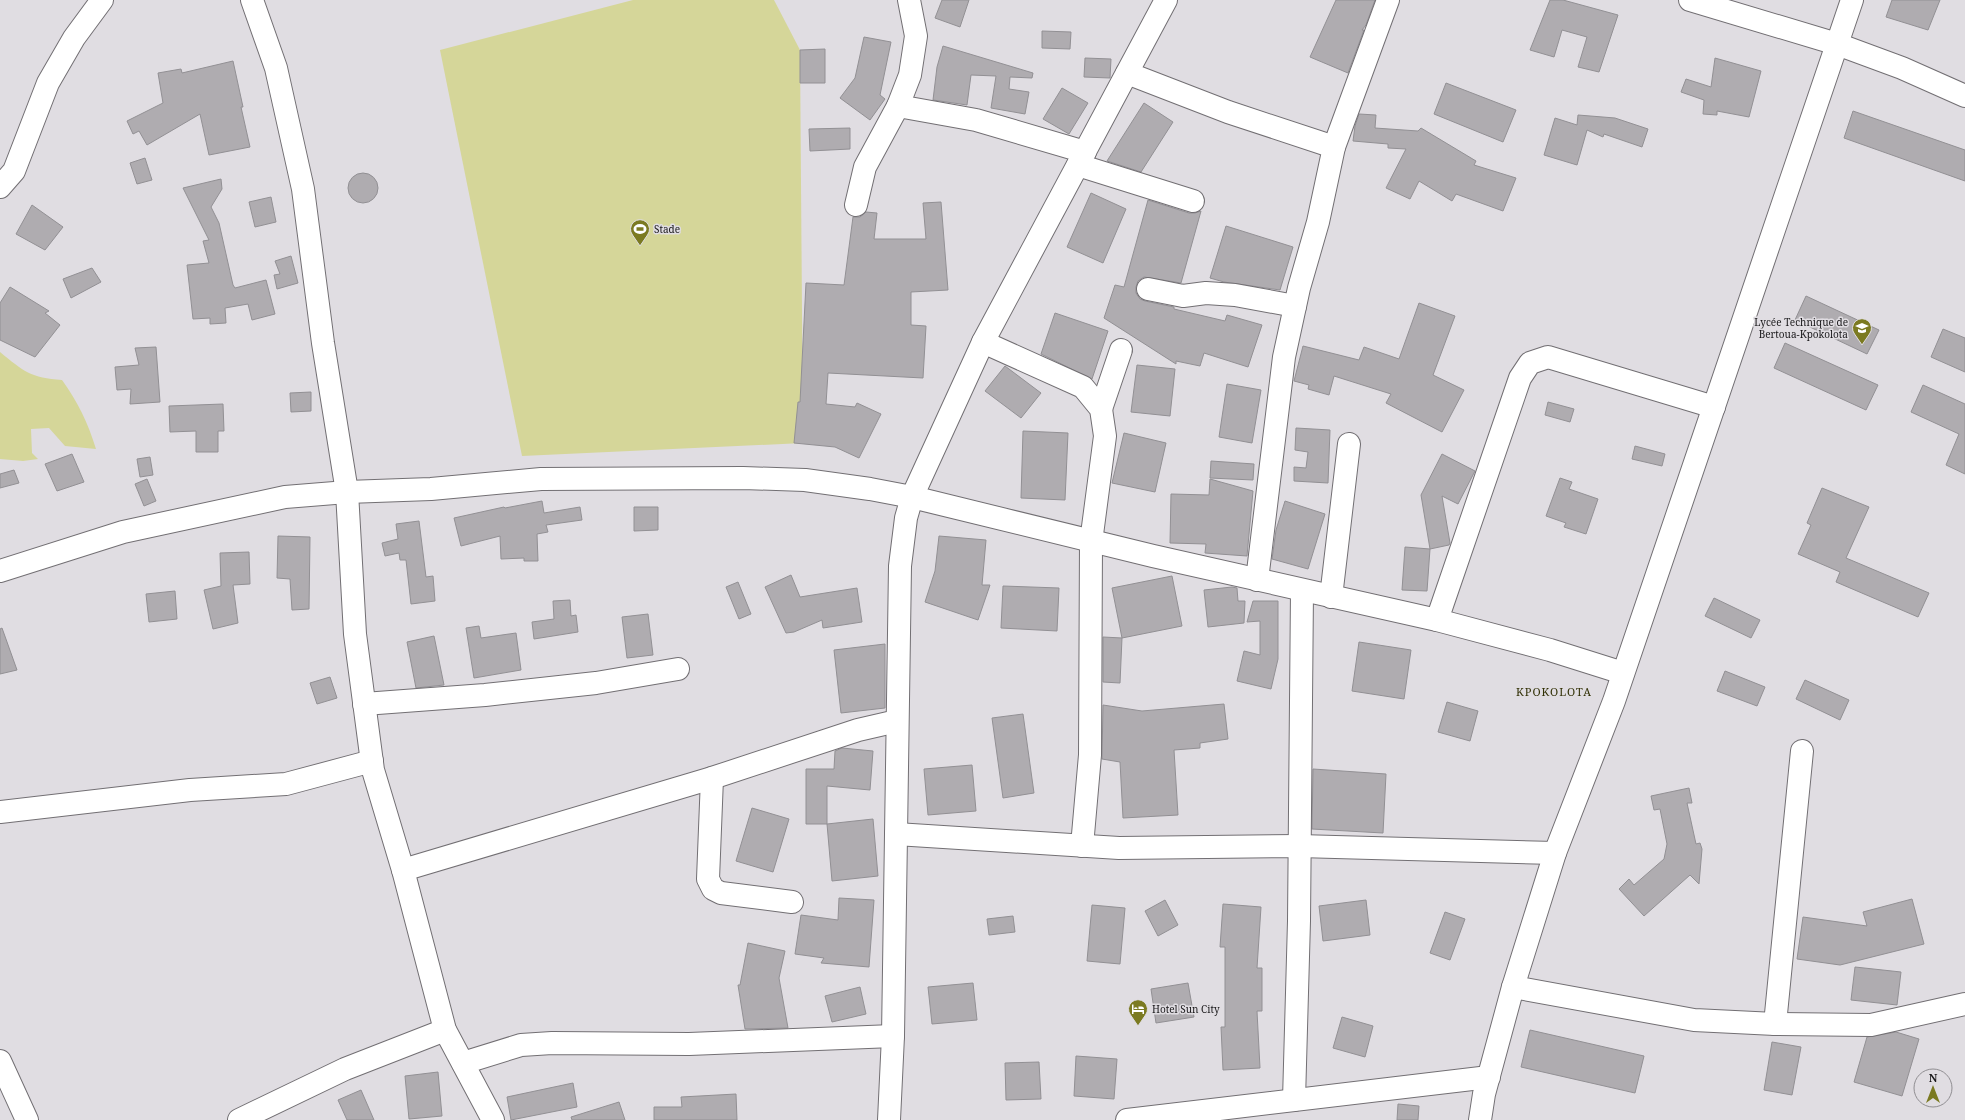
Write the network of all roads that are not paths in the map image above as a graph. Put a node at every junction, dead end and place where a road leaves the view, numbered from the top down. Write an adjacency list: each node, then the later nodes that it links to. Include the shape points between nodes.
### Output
1 (102, 0): 14 (street, via 74,38 48,83 14,171)
2 (252, 0): 24 (street, via 276,68 304,189 323,343)
3 (909, 0): 11 (street, via 916,36 910,76)
4 (1166, 0): 9 (street)
5 (1388, 0): 12 (street)
6 (1690, 0): 8 (street)
7 (1852, 0): 8 (street)
8 (1837, 44): 10 (street, via 1902,68); 21 (street)
9 (1127, 73): 12 (street, via 1228,112); 13 (street)
10 (1965, 96)
11 (898, 106): 13 (street, via 976,120); 16 (street, via 865,168)
12 (1334, 147): 18 (street, via 1318,222)
13 (1081, 159): 15 (street); 19 (street)
14 (0, 187)
15 (1193, 201)
16 (856, 205)
17 (1148, 289): 18 (street, via 1183,296 1206,293 1235,295)
18 (1294, 306): 28 (street, via 1284,357)
19 (983, 342): 22 (street, via 1083,387); 25 (street)
20 (1121, 350): 22 (street)
21 (1714, 407): 31 (street, via 1548,357 1530,363 1520,378); 33 (street)
22 (1101, 409): 26 (street, via 1105,436)
23 (1349, 444): 30 (street)
24 (347, 492): 25 (street, via 431,489 540,479 743,478 805,480); 27 (street, via 285,497 123,532); 34 (street, via 355,634)
25 (912, 497): 26 (street); 35 (street, via 906,518 900,566)
26 (1091, 542): 28 (street); 41 (street, via 1090,755)
27 (0, 571)
28 (1257, 580): 29 (street)
29 (1302, 591): 30 (street); 42 (street)
30 (1331, 597): 31 (street)
31 (1437, 620): 33 (street, via 1550,650)
32 (678, 669): 34 (street, via 596,683)
33 (1623, 673): 43 (street)
34 (364, 704): 37 (street)
35 (898, 721): 38 (street, via 858,730); 40 (street)
36 (1802, 751): 48 (street)
37 (372, 761): 39 (street, via 286,784 190,790); 44 (street)
38 (712, 778): 44 (street); 45 (street, via 708,879 713,889 721,894)
39 (0, 812)
40 (896, 834): 41 (street); 50 (street)
41 (1082, 846): 42 (street)
42 (1299, 846): 43 (street); 54 (street)
43 (1555, 853): 46 (street)
44 (403, 870): 49 (street)
45 (792, 902)
46 (1513, 987): 48 (street, via 1694,1020); 53 (street)
47 (1965, 1004): 48 (street, via 1871,1025)
48 (1775, 1024)
49 (445, 1030): 51 (street); 56 (street, via 345,1070)
50 (893, 1036): 51 (street, via 689,1044 552,1042 521,1046); 58 (street)
51 (463, 1062): 57 (street)
52 (2, 1073): 55 (street)
53 (1489, 1077): 54 (street); 60 (street)
54 (1294, 1100): 59 (street)
55 (27, 1120)
56 (238, 1120)
57 (493, 1120)
58 (889, 1120)
59 (1127, 1120)
60 (1480, 1120)

